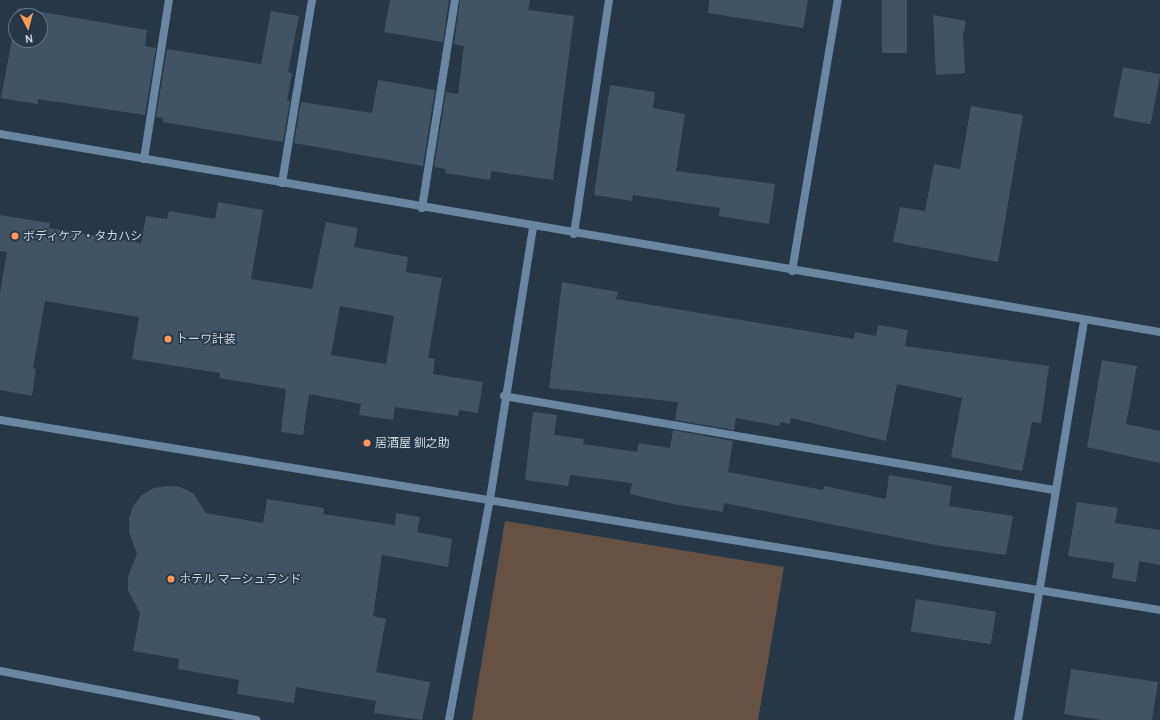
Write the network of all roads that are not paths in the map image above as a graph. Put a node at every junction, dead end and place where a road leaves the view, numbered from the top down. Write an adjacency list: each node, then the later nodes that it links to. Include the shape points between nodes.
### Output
1 (169, 0): 7 (street)
2 (312, 0): 8 (street)
3 (456, 0): 9 (street)
4 (609, 0): 11 (street)
5 (838, 0): 12 (street)
6 (0, 134): 7 (street)
7 (144, 159): 8 (street)
8 (282, 183): 9 (street)
9 (422, 208): 10 (street)
10 (533, 227): 11 (street); 15 (street)
11 (574, 234): 12 (street)
12 (792, 271): 13 (street)
13 (1084, 320): 14 (street); 17 (street)
14 (1160, 332)
15 (504, 396): 17 (street); 18 (street)
16 (0, 420): 18 (street)
17 (1054, 490): 19 (street)
18 (490, 499): 19 (street); 23 (street)
19 (1039, 591): 20 (street); 24 (street)
20 (1160, 610)
21 (0, 671): 22 (street)
22 (256, 720)
23 (449, 720)
24 (1018, 720)

